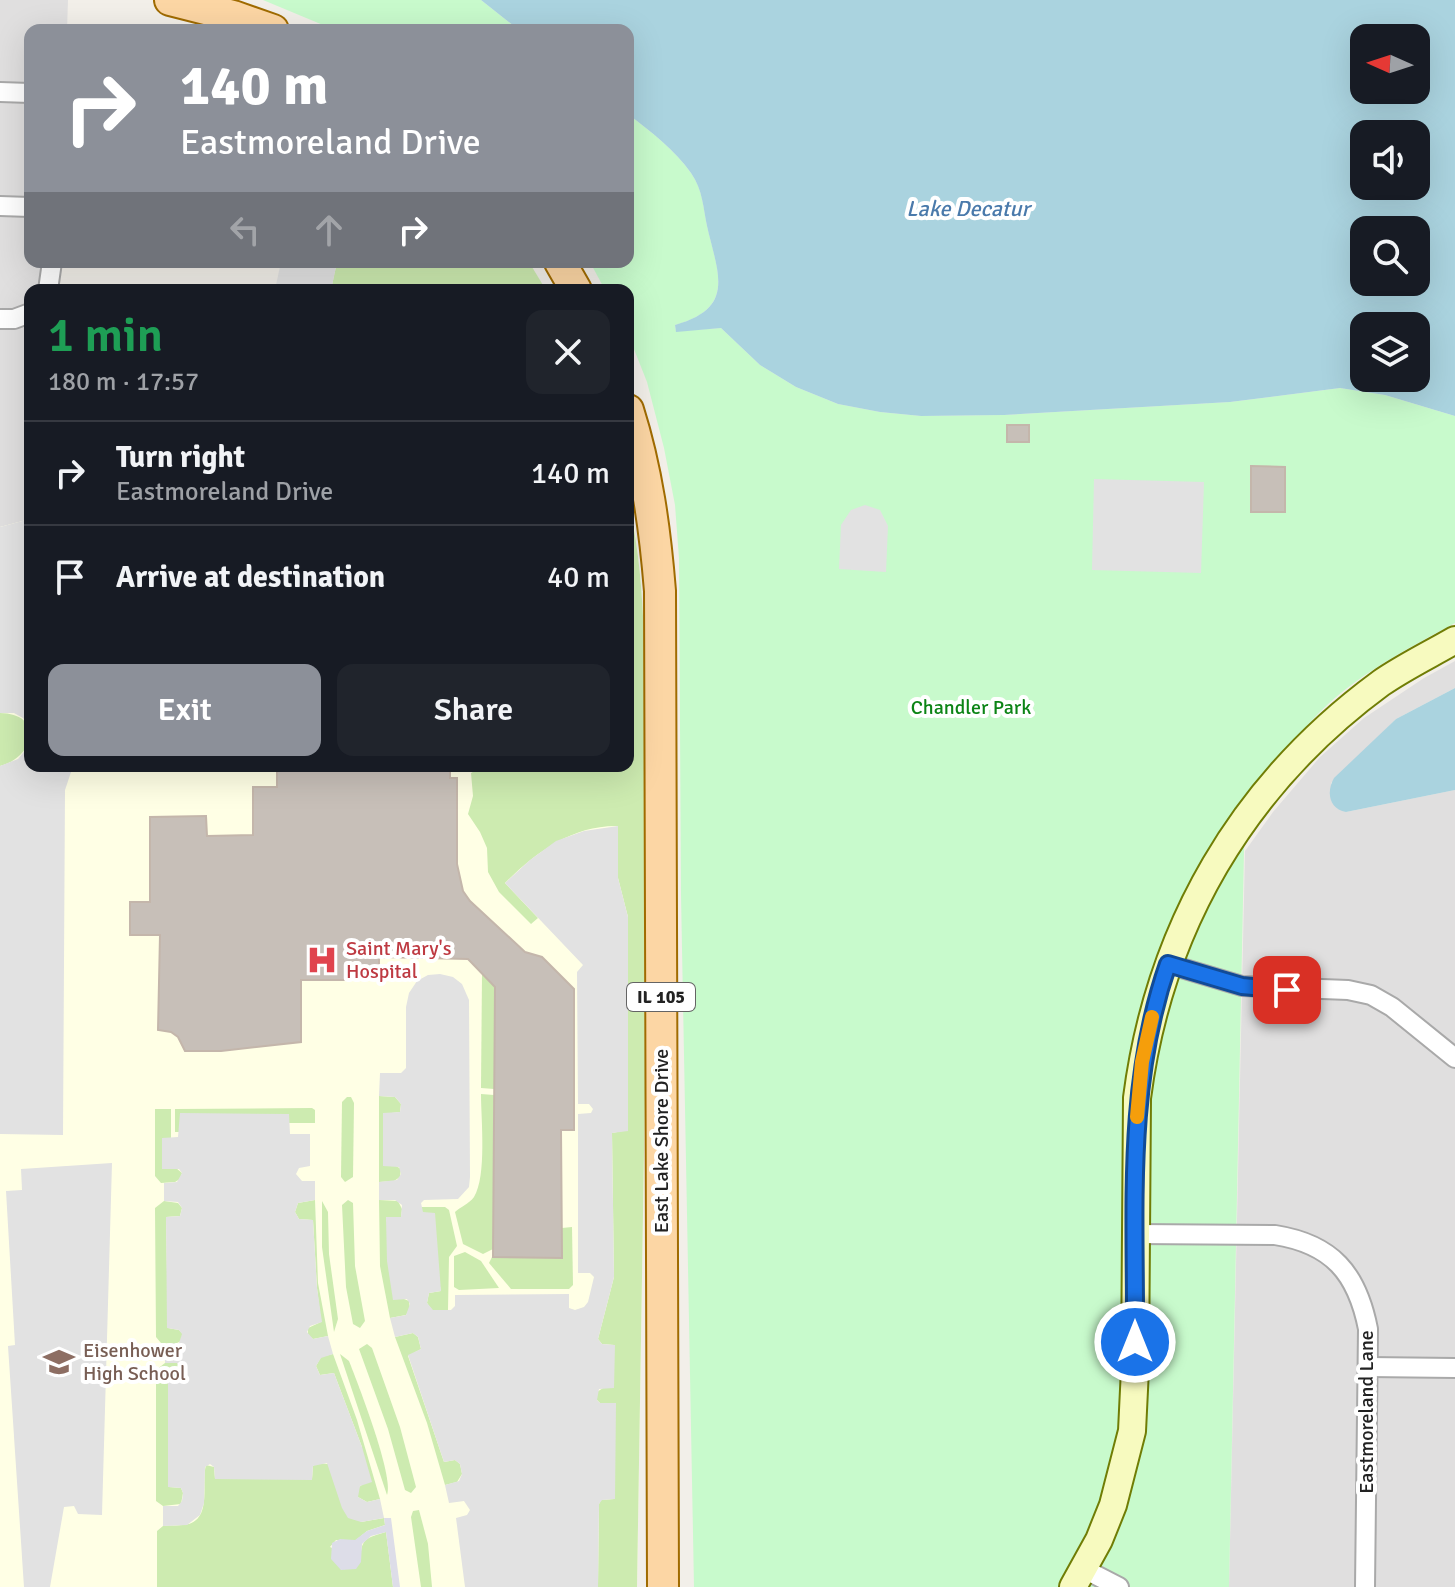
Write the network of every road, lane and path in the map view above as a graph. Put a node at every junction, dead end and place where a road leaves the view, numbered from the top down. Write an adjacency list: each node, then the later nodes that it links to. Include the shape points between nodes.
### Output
1 (170, 0): 2 (main road)
2 (256, 24)
3 (0, 92): 4 (street)
4 (24, 93)
5 (0, 206): 6 (street)
6 (24, 207)
7 (24, 315): 8 (street)
8 (0, 319)
9 (634, 430): 17 (main road, East Lake Shore Drive / IL 105, via 655,523 660,591)
10 (1455, 640): 11 (street, via 1384,681 1286,769 1245,819 1207,880)
11 (1168, 964): 12 (street, via 1242,986 1371,995); 13 (street, via 1137,1098)
12 (1455, 1058)
13 (1136, 1234): 14 (street, Eastmoreland Lane, via 1275,1235 1314,1246 1343,1268 1355,1286 1368,1329); 16 (street, via 1132,1431 1113,1505)
14 (1368, 1367): 15 (street); 19 (street, Eastmoreland Lane)
15 (1455, 1368)
16 (1078, 1578): 18 (street)
17 (663, 1587)
18 (1119, 1587)
19 (1365, 1587)

